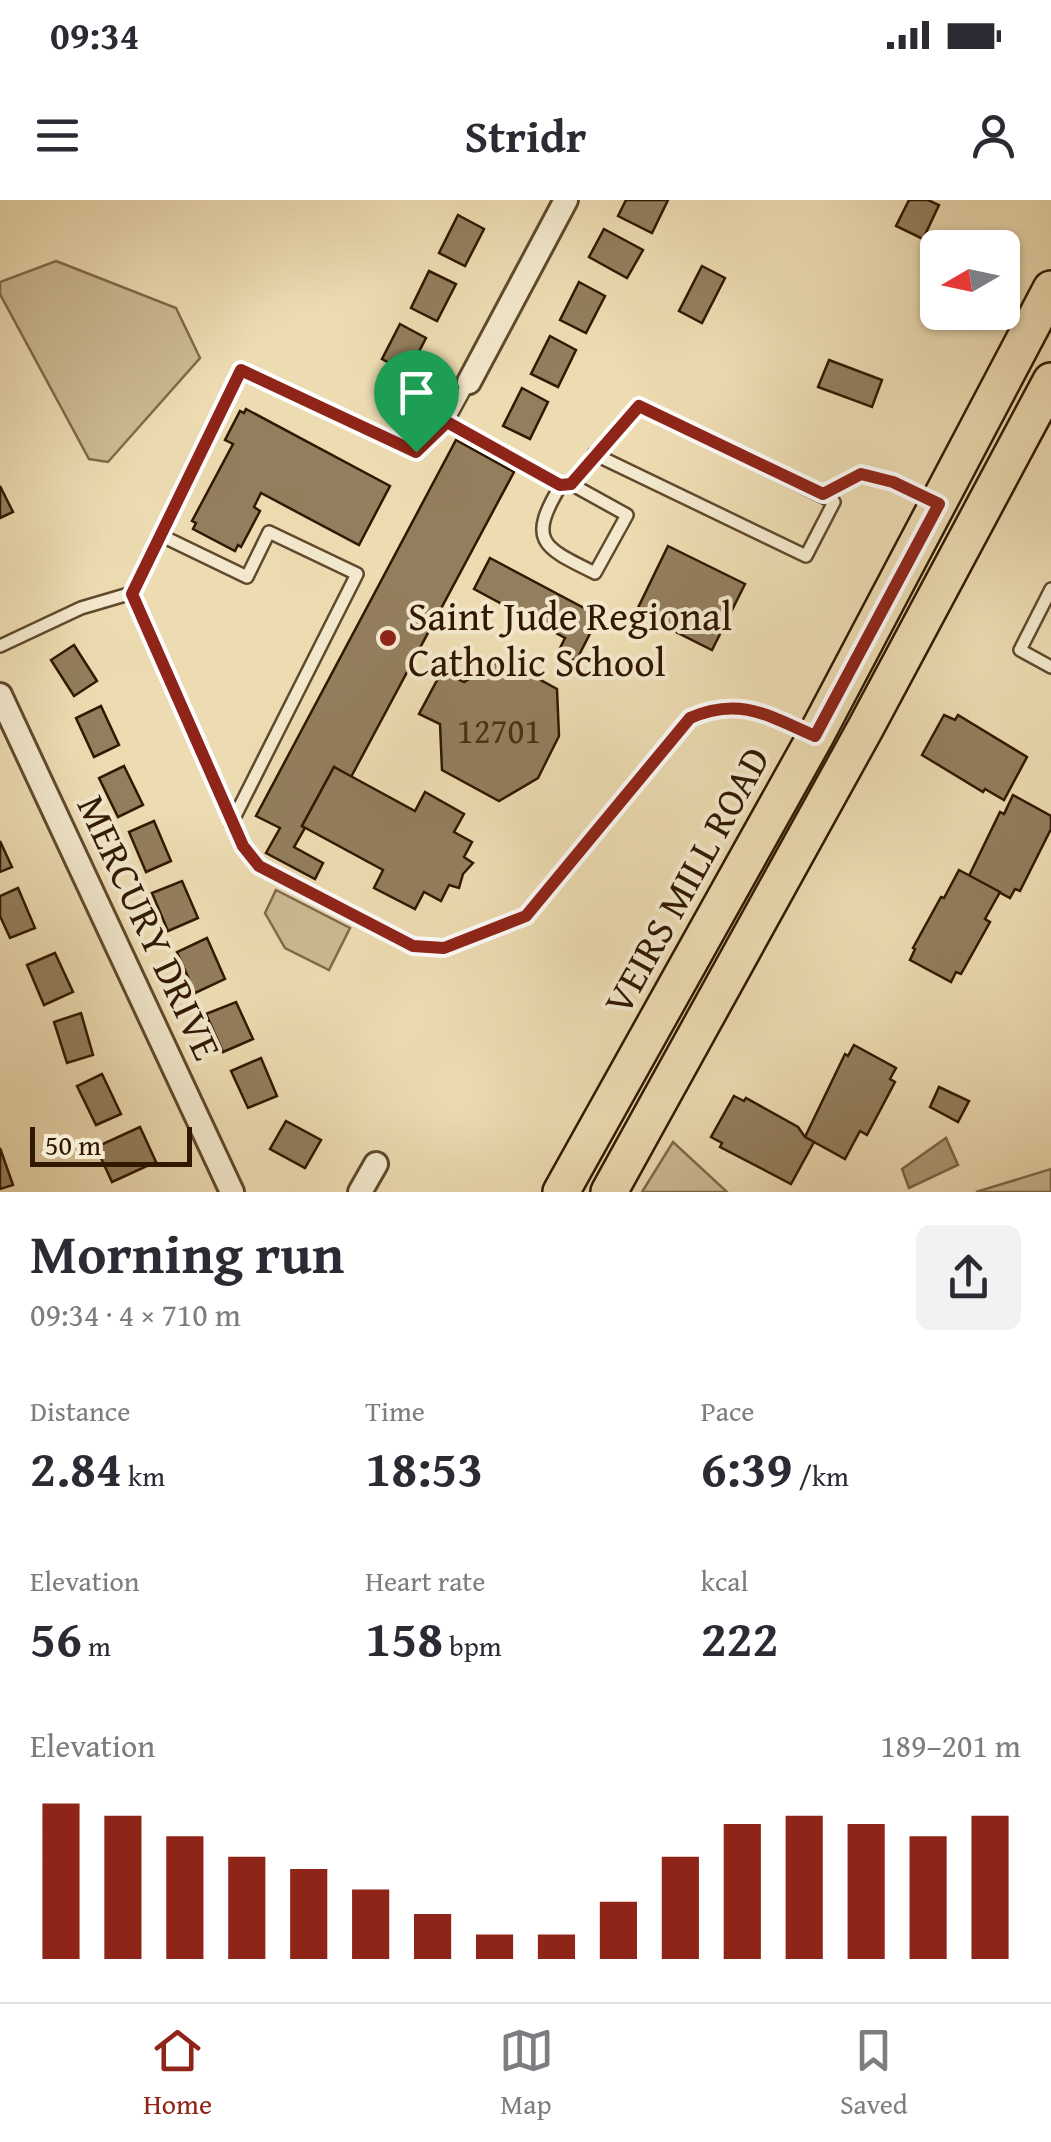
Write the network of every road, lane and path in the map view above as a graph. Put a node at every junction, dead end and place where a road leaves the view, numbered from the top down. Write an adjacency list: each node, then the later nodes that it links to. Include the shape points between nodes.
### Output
1 (566, 200): 4 (street)
2 (1051, 289): 6 (main road, VEIRS MILL ROAD)
3 (1051, 381): 7 (main road, VEIRS MILL ROAD)
4 (470, 382): 5 (lane)
5 (447, 422): 9 (lane); 12 (lane, via 416,452 241,370)
6 (982, 422): 7 (main road); 11 (main road, VEIRS MILL ROAD)
7 (1020, 441): 25 (main road, VEIRS MILL ROAD)
8 (594, 454): 9 (lane); 10 (lane, via 639,406); 10 (lane, via 806,556 834,502)
9 (566, 485): 9 (lane, via 627,514 594,573 546,544 544,512)
10 (823, 494): 11 (lane, via 861,474)
11 (939, 504): 19 (main road, VEIRS MILL ROAD)
12 (160, 535): 14 (lane); 20 (lane, via 247,577 269,532 357,574)
13 (1051, 589): 15 (lane)
14 (132, 594): 16 (lane, via 81,608); 20 (lane)
15 (1046, 610): 17 (lane, via 1020,650)
16 (0, 646)
17 (1051, 667)
18 (0, 694): 22 (street, MERCURY DRIVE)
19 (815, 736): 20 (lane, via 750,708 712,708 690,718 526,916 444,948 413,946 259,866); 24 (main road, VEIRS MILL ROAD)
20 (231, 824)
21 (376, 1164): 23 (street)
22 (232, 1192)
23 (360, 1192)
24 (561, 1192)
25 (608, 1192)

